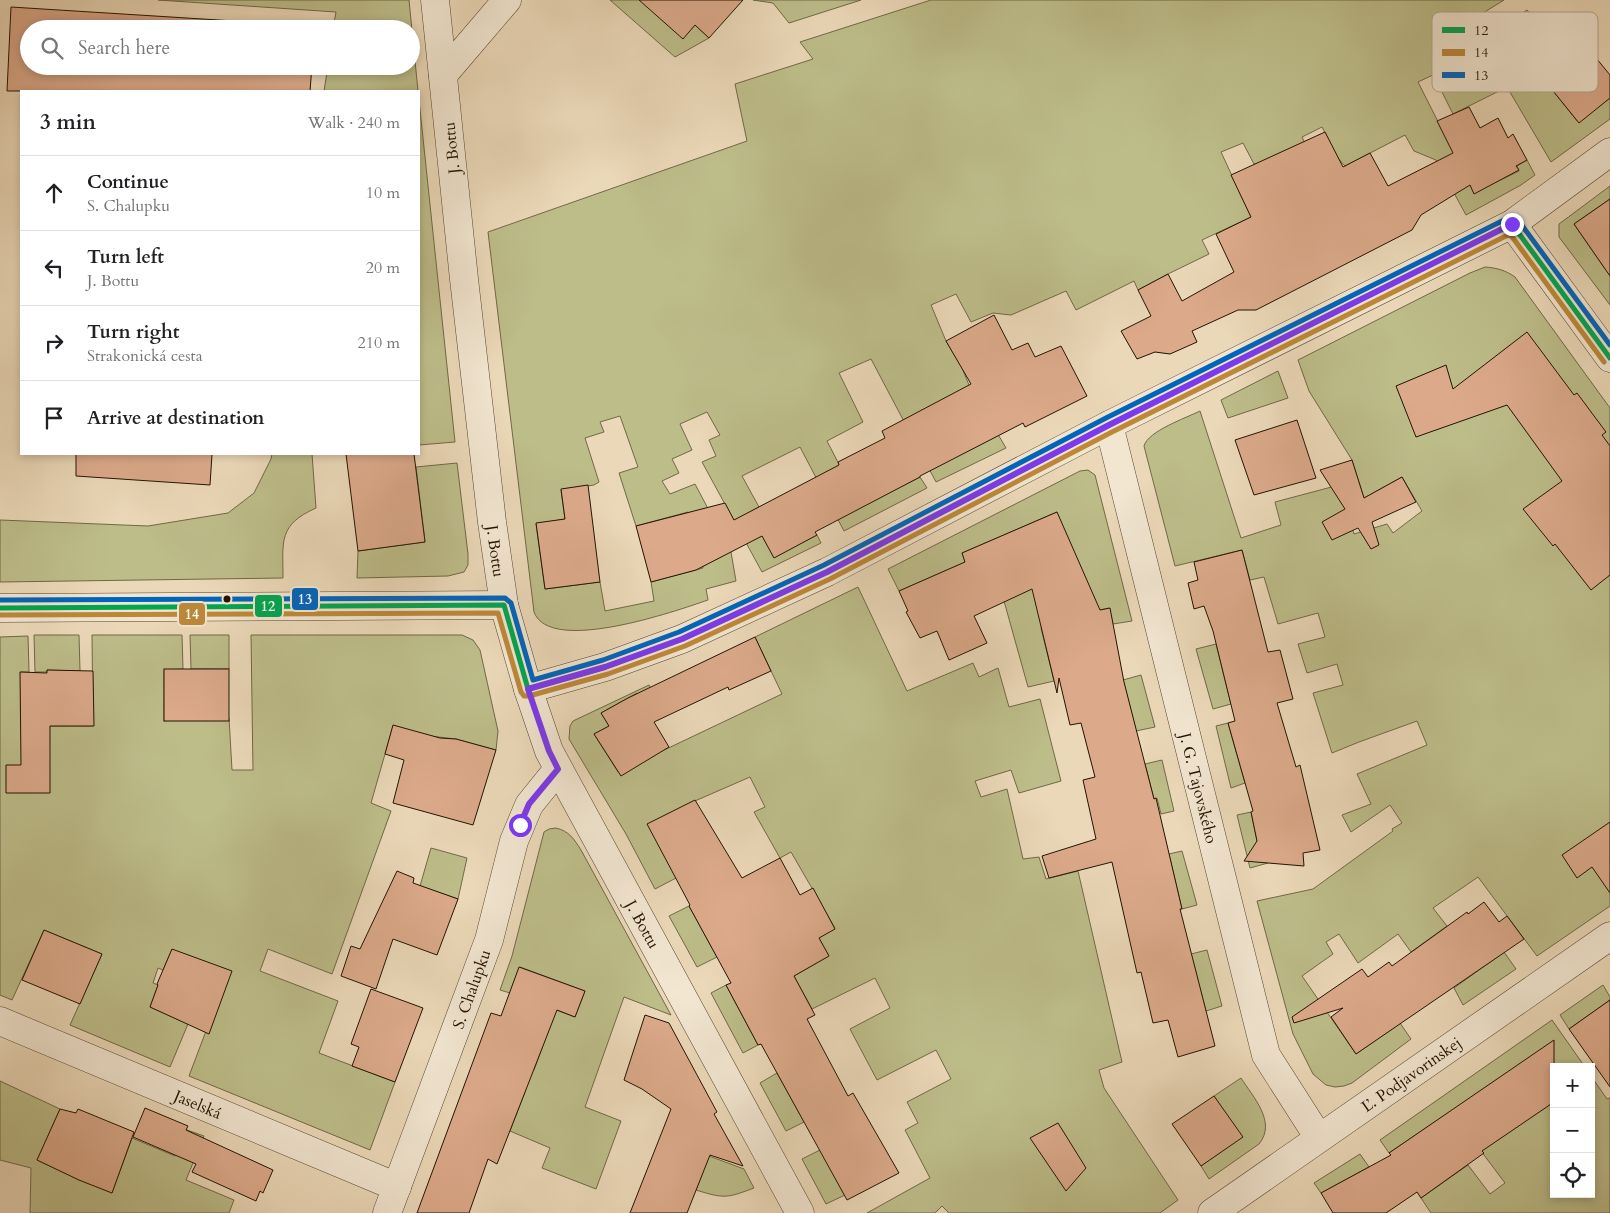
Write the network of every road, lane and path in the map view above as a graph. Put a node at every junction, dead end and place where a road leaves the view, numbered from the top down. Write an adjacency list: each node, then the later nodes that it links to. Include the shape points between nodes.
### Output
1 (435, 0): 3 (street, J. Bottu)
2 (507, 0): 3 (street)
3 (443, 75): 8 (street, J. Bottu, via 487,484)
4 (1610, 152): 5 (street)
5 (1512, 224): 6 (street); 7 (street)
6 (1610, 358)
7 (1109, 425): 10 (street, via 827,572 691,634 605,667); 14 (street, J. G. Tajovského, via 1266,1055)
8 (504, 605): 9 (street); 10 (street, J. Bottu)
9 (0, 608)
10 (528, 689): 11 (street, J. Bottu)
11 (558, 769): 15 (street, S. Chalupku, via 529,804 514,841 489,940); 17 (street, J. Bottu)
12 (1610, 936): 14 (street, Ľ. Podjavorinskej)
13 (0, 1021): 15 (street, Jaselská)
14 (1319, 1138): 18 (street, Ľ. Podjavorinskej)
15 (397, 1187): 16 (street, S. Chalupku)
16 (387, 1213)
17 (800, 1213)
18 (1212, 1213)

